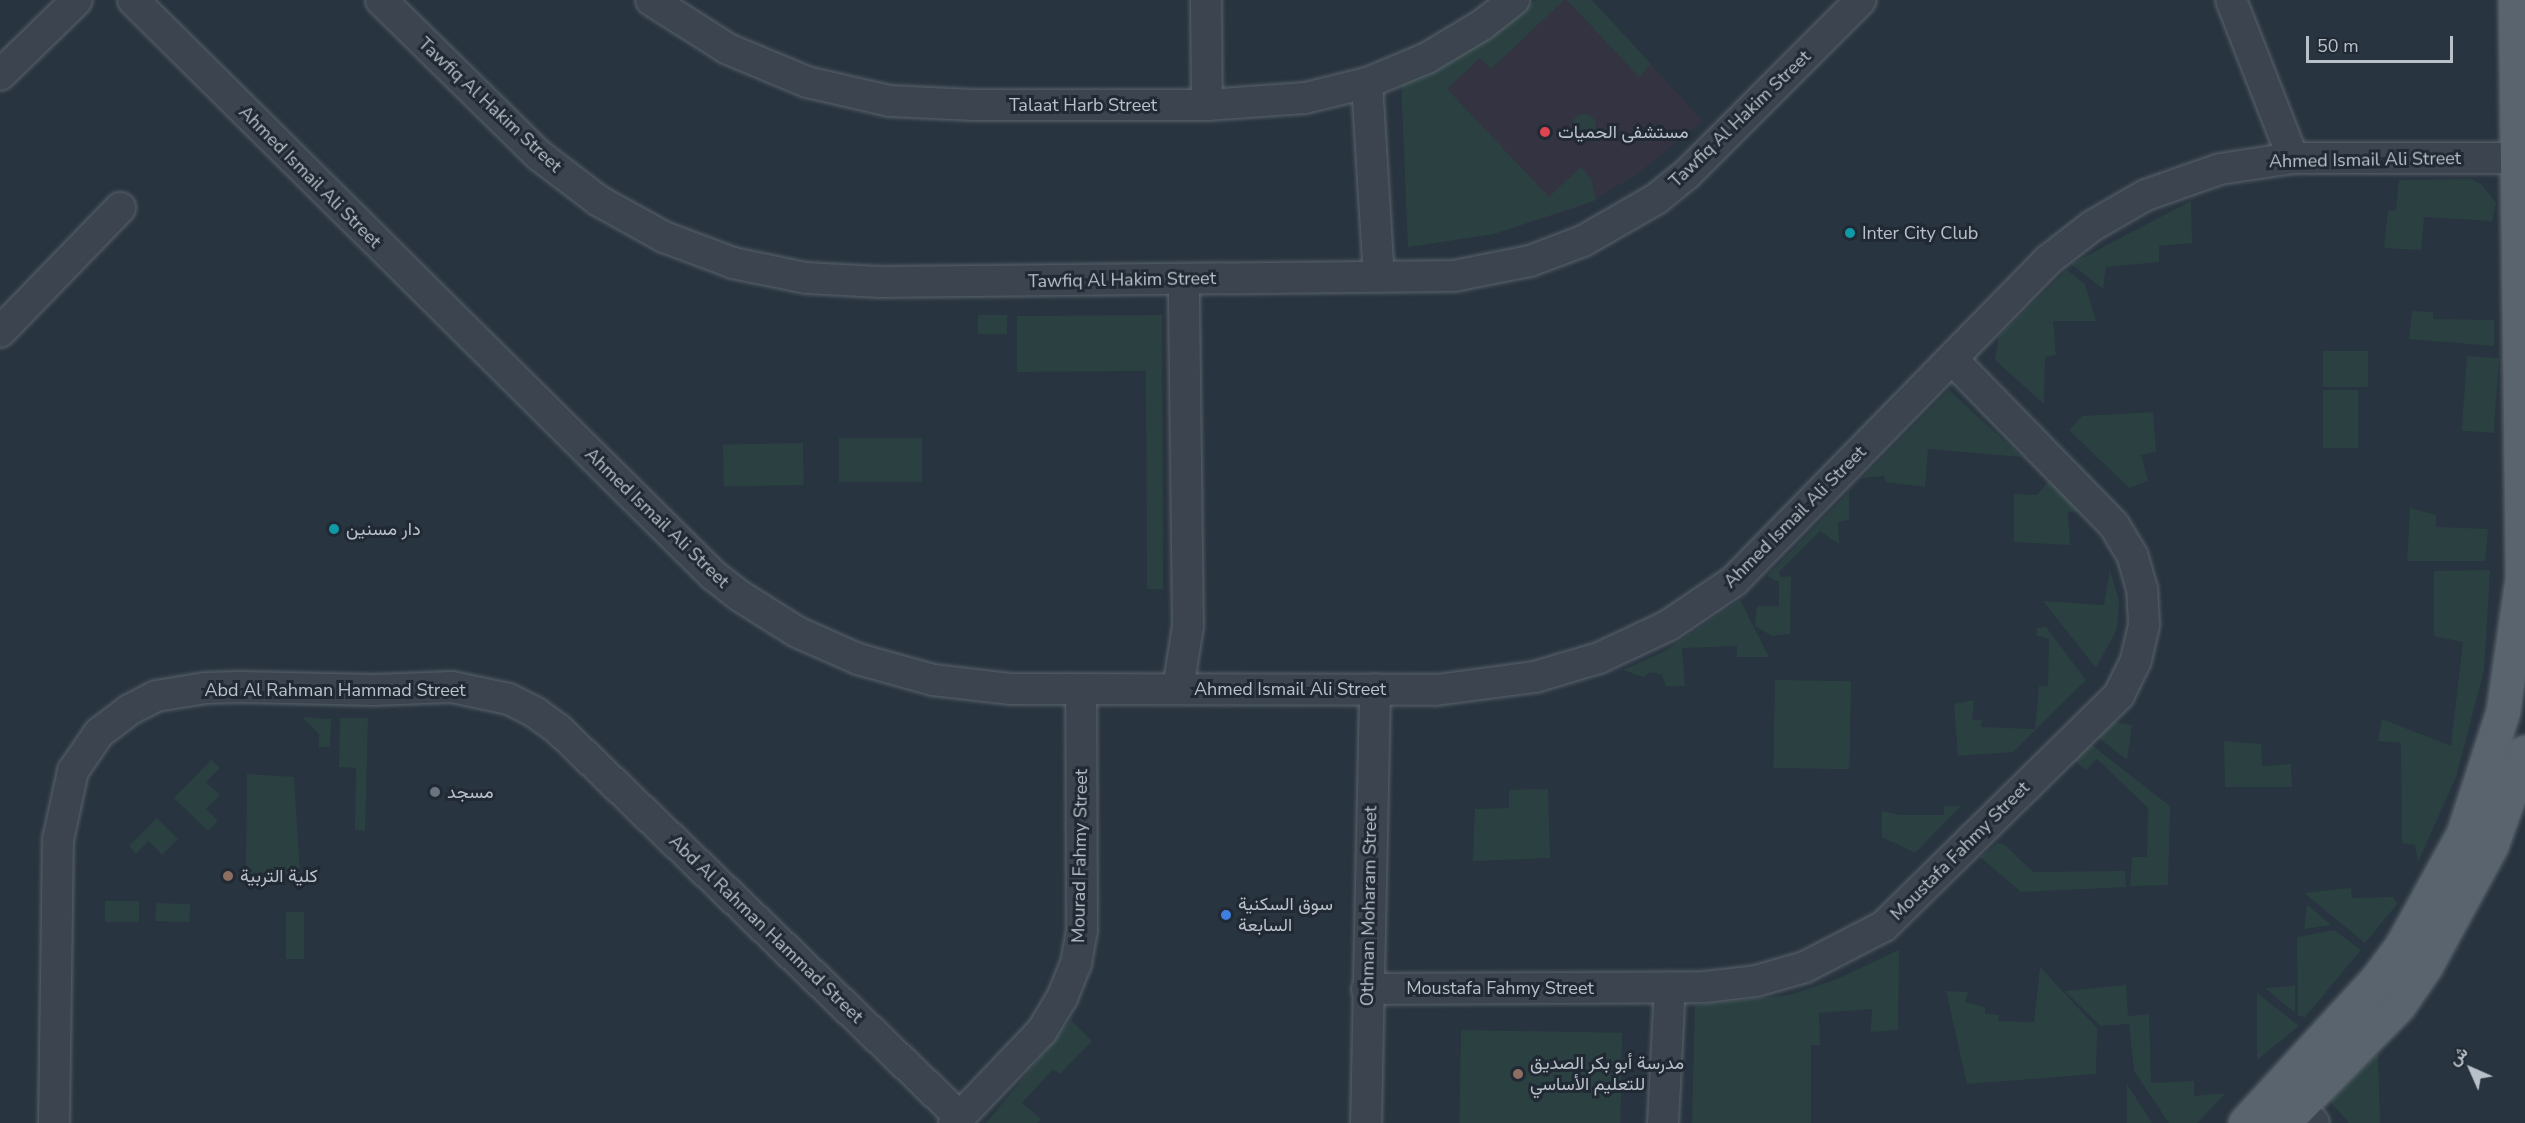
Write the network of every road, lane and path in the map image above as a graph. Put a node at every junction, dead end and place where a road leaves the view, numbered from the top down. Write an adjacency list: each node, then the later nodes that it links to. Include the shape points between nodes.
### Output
1 (77, 0): 10 (street)
2 (133, 0): 22 (street, Ahmed Ismail Ali Street, via 705,567 740,596 827,646 895,671 972,686)
3 (381, 0): 17 (street, Tawfiq Al Hakim Street, via 540,156 599,201 664,237 733,263 806,278 880,282)
4 (651, 0): 12 (street, Talaat Harb Street, via 738,54 807,82 848,93 932,105)
5 (1206, 0): 12 (street)
6 (1514, 0): 11 (street, Talaat Harb Street, via 1455,43)
7 (1861, 0): 16 (street, Tawfiq Al Hakim Street, via 1686,175 1621,221 1530,261 1454,276)
8 (2231, 0): 13 (street)
9 (2515, 0): 14 (main road)
10 (0, 75)
11 (1367, 83): 12 (street, Talaat Harb Street, via 1305,98); 16 (street)
12 (1207, 105)
13 (2293, 158): 14 (street, Ahmed Ismail Ali Street); 19 (street, Ahmed Ismail Ali Street, via 2203,173 2116,211 2047,261)
14 (2521, 158): 20 (main road)
15 (120, 208): 18 (street)
16 (1379, 277): 17 (street, Tawfiq Al Hakim Street)
17 (1184, 279): 21 (street, via 1188,626)
18 (0, 333)
19 (1952, 359): 23 (street, Ahmed Ismail Ali Street, via 1734,581 1669,625 1599,658 1535,678 1469,688); 25 (street, Moustafa Fahmy Street, via 2124,539 2138,571 2144,606 2141,642 2129,676 2119,696 1884,926 1832,956 1780,975 1730,985)
20 (2523, 443): 27 (main road, via 2518,623 2503,711 2478,795 2445,872)
21 (1178, 688): 22 (street, Ahmed Ismail Ali Street); 23 (street, Ahmed Ismail Ali Street)
22 (1081, 689): 28 (street, Mourad Fahmy Street, via 1082,931 1076,964 1042,1031)
23 (1375, 690): 26 (street, Othman Moharam Street)
24 (2525, 752): 27 (main road, via 2491,846 2425,967 2398,1005)
25 (1670, 987): 26 (street, Moustafa Fahmy Street); 31 (street)
26 (1367, 989): 30 (street, Othman Moharam Street)
27 (2294, 1110): 32 (main road)
28 (957, 1120): 29 (street, Abd Al Rahman Hammad Street, via 559,730 536,713 509,699 452,687 244,687 156,696 99,733 73,771 58,840)
29 (54, 1123)
30 (1366, 1123)
31 (1663, 1123)
32 (2245, 1123)

